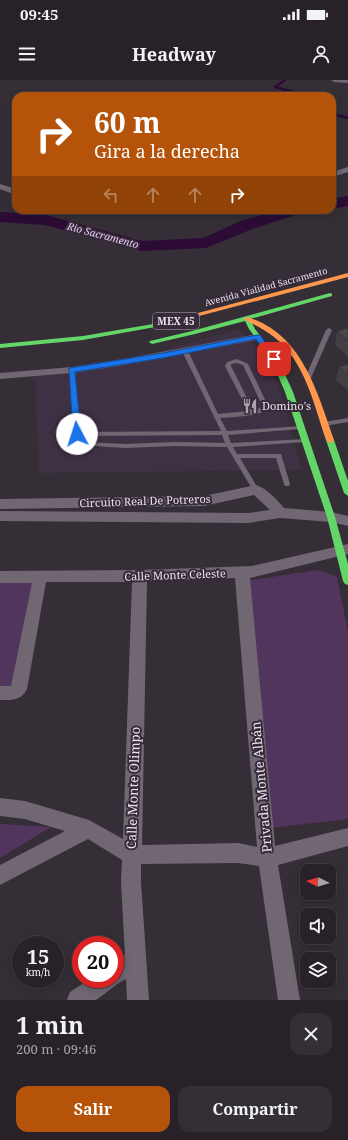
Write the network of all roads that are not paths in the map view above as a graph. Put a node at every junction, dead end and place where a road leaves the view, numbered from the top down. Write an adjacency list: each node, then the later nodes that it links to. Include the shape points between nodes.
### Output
1 (334, 80): 2 (street)
2 (348, 81)
3 (348, 169): 4 (street)
4 (336, 174)
5 (0, 186): 6 (street)
6 (12, 190)
7 (348, 275): 9 (main road, Avenida Vialidad Sacramento / MEX 45)
8 (340, 292): 10 (main road, MEX 45)
9 (264, 297): 11 (main road, via 253,307); 12 (main road, Avenida Vialidad Sacramento / MEX 45)
10 (272, 312): 11 (main road, MEX 45); 14 (main road)
11 (247, 319): 12 (main road, via 224,317); 13 (main road, MEX 45); 14 (main road); 16 (main road)
12 (174, 322): 18 (main road, Avenida Vialidad Sacramento / MEX 45, via 107,335)
13 (211, 328): 16 (main road); 17 (main road, MEX 45)
14 (269, 328): 22 (main road, via 290,347)
15 (329, 330): 22 (lane)
16 (255, 333): 19 (street); 27 (main road, via 279,368)
17 (140, 344)
18 (0, 346)
19 (185, 351): 20 (street); 24 (lane)
20 (72, 370): 21 (street); 30 (lane)
21 (0, 376)
22 (308, 378): 26 (main road)
23 (251, 412): 23 (lane, via 265,409 265,406 245,364 237,361 229,363 228,366); 24 (lane)
24 (217, 416): 29 (lane)
25 (348, 420): 26 (lane)
26 (324, 424): 37 (main road)
27 (301, 427): 29 (lane); 31 (main road)
28 (173, 433): 29 (lane); 30 (lane); 32 (lane)
29 (224, 433): 33 (lane)
30 (77, 434): 32 (lane, via 80,442 86,445)
31 (305, 440): 33 (lane); 41 (main road)
32 (175, 444): 33 (lane)
33 (229, 445): 34 (lane)
34 (236, 456): 35 (lane, via 278,456); 36 (lane)
35 (287, 484)
36 (256, 490): 38 (street, Circuito Real De Potreros, via 204,501); 39 (street)
37 (348, 493)
38 (0, 504)
39 (280, 513): 40 (street, Circuito Real De Potreros, via 248,518); 41 (street, Circuito Real De Potreros)
40 (0, 516)
41 (330, 517): 42 (street, Circuito Real De Potreros); 43 (main road)
42 (348, 521)
43 (344, 550): 44 (street, Calle Monte Celeste, via 262,570); 48 (main road)
44 (242, 572): 45 (street, Calle Monte Celeste); 54 (street, Privada Monte Albán)
45 (140, 576): 46 (street, Calle Monte Celeste); 53 (street, Calle Monte Olimpo)
46 (40, 577): 47 (street, Calle Monte Celeste); 49 (street, via 19,689)
47 (0, 578)
48 (348, 581)
49 (8, 693)
50 (0, 807): 51 (street, via 25,810)
51 (89, 829): 53 (street); 55 (street)
52 (348, 837): 54 (street)
53 (131, 855): 54 (street, via 238,853); 56 (street, Calle Monte Olimpo)
54 (267, 858): 61 (street, Privada Monte Albán)
55 (0, 875)
56 (135, 960): 57 (street); 60 (street, Calle Monte Olimpo)
57 (124, 968)
58 (95, 988): 59 (street)
59 (78, 1000)
60 (138, 1000)
61 (289, 1000)

